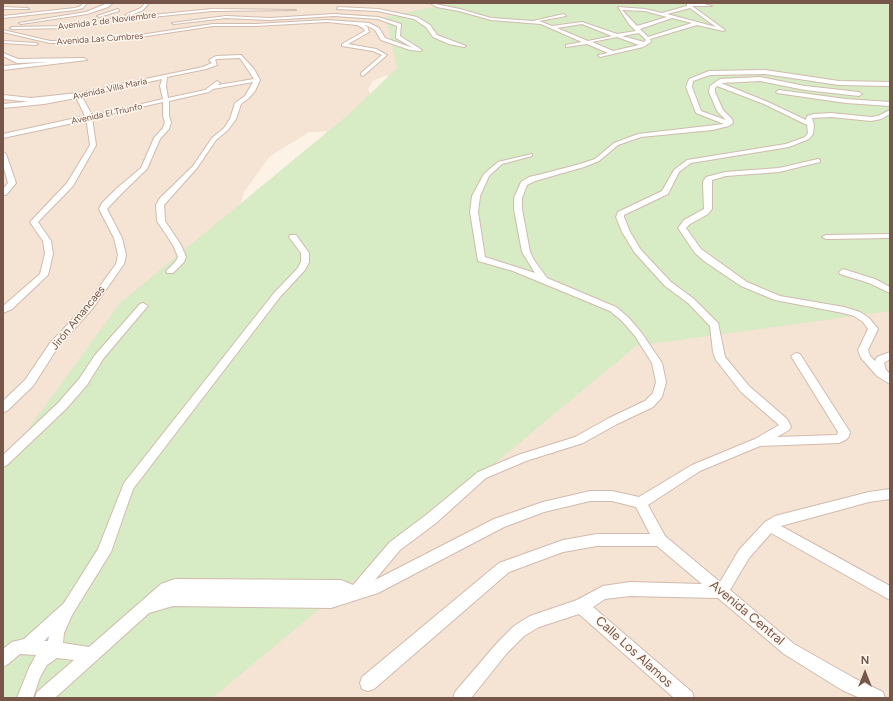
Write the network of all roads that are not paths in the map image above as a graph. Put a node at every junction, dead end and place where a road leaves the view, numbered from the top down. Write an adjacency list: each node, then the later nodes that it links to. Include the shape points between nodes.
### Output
1 (85, 3): 17 (street, via 76,9)
2 (111, 3): 26 (street, via 87,13)
3 (147, 3): 20 (street, via 136,12)
4 (432, 3): 23 (street, via 491,19)
5 (62, 5): 9 (street, via 24,9)
6 (206, 5): 18 (street, Avenida 2 de Noviembre)
7 (710, 6): 8 (street, via 688,5)
8 (690, 7): 14 (street); 25 (street, via 723,30)
9 (3, 8)
10 (332, 8): 42 (street, via 378,10 403,15 422,22 435,36)
11 (118, 10): 21 (street, via 89,19 102,20)
12 (299, 10): 18 (street, via 212,10)
13 (650, 11): 14 (street); 16 (street); 29 (street, via 619,8)
14 (662, 14): 19 (street)
15 (564, 15): 23 (street)
16 (641, 15)
17 (3, 17)
18 (148, 17): 20 (street, Avenida 2 de Noviembre)
19 (671, 17): 25 (street); 29 (street)
20 (112, 20): 21 (street, Avenida 2 de Noviembre)
21 (100, 22): 26 (street, Avenida 2 de Noviembre, via 71,27)
22 (346, 22): 24 (street, via 373,26 383,39 420,50 398,37 399,25 378,18 334,15 269,19 226,17); 37 (street, Avenida Las Cumbres, via 213,25 150,35); 48 (street, via 365,27 367,31 344,45 379,51 386,55)
23 (531, 22): 27 (street)
24 (174, 23)
25 (695, 24): 38 (street)
26 (4, 26)
27 (552, 27): 28 (street, via 578,22); 34 (street)
28 (598, 29): 31 (street); 36 (street)
29 (639, 29): 36 (street); 38 (street)
30 (3, 31): 33 (street, Avenida Las Cumbres)
31 (583, 32)
32 (576, 33): 34 (street)
33 (20, 34): 35 (street); 37 (street, Avenida Las Cumbres, via 55,42)
34 (568, 34): 39 (street)
35 (49, 35)
36 (615, 35): 39 (street); 41 (street)
37 (99, 38): 40 (street, via 62,45)
38 (648, 38): 41 (street, via 648,43)
39 (586, 41): 43 (street); 44 (street)
40 (3, 42)
41 (641, 44): 44 (street)
42 (464, 46)
43 (568, 46)
44 (613, 53): 46 (street)
45 (3, 54): 47 (street, via 21,61 84,60)
46 (600, 56)
47 (3, 68)
48 (363, 74)
49 (165, 78): 50 (street, Avenida Villa María, via 215,64 213,59 240,55 252,70); 57 (street, Avenida Villa María); 59 (street, via 163,86)
50 (256, 80): 54 (street, Avenida El Triunfo); 76 (street, via 252,91 237,104 233,119 226,129 214,139 195,167 162,200 161,222 182,256 180,262)
51 (716, 83): 56 (street, via 725,80 760,79 811,89); 64 (street, via 712,92 720,111 729,119); 65 (street)
52 (217, 84): 54 (street, Avenida El Triunfo)
53 (890, 84): 64 (street, via 839,83 765,72 709,73 691,80 689,87 698,112)
54 (210, 88): 59 (street, Avenida El Triunfo, via 201,93)
55 (779, 92): 60 (street)
56 (859, 94)
57 (78, 95): 58 (street, via 31,100); 61 (main road, Avenida Villa María); 63 (street)
58 (3, 97)
59 (166, 100): 63 (street, Avenida El Triunfo); 86 (street, Jirón Amancaes, via 166,129 157,138 144,169 104,205 103,209 118,238 122,255 120,264 90,306 54,345 28,383)
60 (890, 104)
61 (3, 106)
62 (890, 112): 65 (street, via 871,119 814,116 809,117)
63 (89, 117): 66 (street, Avenida El Triunfo); 81 (street, via 93,145 70,184 34,222 47,241 49,254 44,275)
64 (729, 124): 78 (street, via 629,138 616,144 597,160 544,175 524,184 518,198 518,209 526,252)
65 (811, 125): 87 (street, via 811,133 807,138 787,146 689,161 676,172 665,192 626,210 620,217 638,251 668,284 692,301 716,325 720,358 745,389 783,422 785,427)
66 (3, 136)
67 (3, 154): 70 (street)
68 (530, 155): 78 (street, via 500,163 486,175 476,196 474,212 482,259)
69 (818, 161): 84 (street, via 779,170 725,174 710,179 707,182 708,209 682,228 707,260 744,284 778,298 844,310 866,320 873,329 863,350 866,358)
70 (11, 174): 71 (street); 72 (street, via 12,183)
71 (3, 176)
72 (3, 193)
73 (890, 236): 75 (street)
74 (294, 237): 97 (street, via 305,253 305,262 301,270 277,296 128,487 104,552)
75 (826, 237)
76 (170, 271)
77 (843, 272): 79 (street)
78 (544, 280): 94 (street, via 613,309 625,319 657,363 661,382 658,394 649,404 579,440 522,458 482,475 395,546)
79 (890, 290)
80 (143, 306): 88 (street, via 98,357 62,406)
81 (3, 310)
82 (890, 355): 84 (street, via 881,359 879,363)
83 (796, 356): 87 (street, via 844,432 843,436 839,439)
84 (881, 373): 85 (street)
85 (890, 380)
86 (3, 408)
87 (759, 442): 90 (street, via 696,468)
88 (3, 462)
89 (890, 494): 91 (street, via 780,520)
90 (640, 502): 92 (street, Avenida Central); 94 (street, via 612,496 590,496 543,507 499,523 373,588)
91 (770, 526): 93 (street, via 744,554); 95 (street)
92 (660, 540): 93 (street, Avenida Central); 102 (street, via 597,540 563,546 504,567)
93 (722, 591): 96 (street, via 630,589 603,593); 107 (street, Avenida Central, via 789,649)
94 (355, 593): 100 (street, via 331,601 173,599 145,608)
95 (890, 593)
96 (581, 606): 105 (street, via 535,621 519,631); 106 (street, Calle Los Alamos)
97 (69, 608): 98 (street); 99 (street, via 57,633)
98 (27, 646): 99 (street); 101 (street, via 17,647)
99 (54, 650): 100 (street); 103 (street, via 42,660 34,673)
100 (92, 655): 104 (street)
101 (3, 659)
102 (368, 683)
103 (25, 698)
104 (43, 698)
105 (461, 698)
106 (686, 698)
107 (877, 698)

